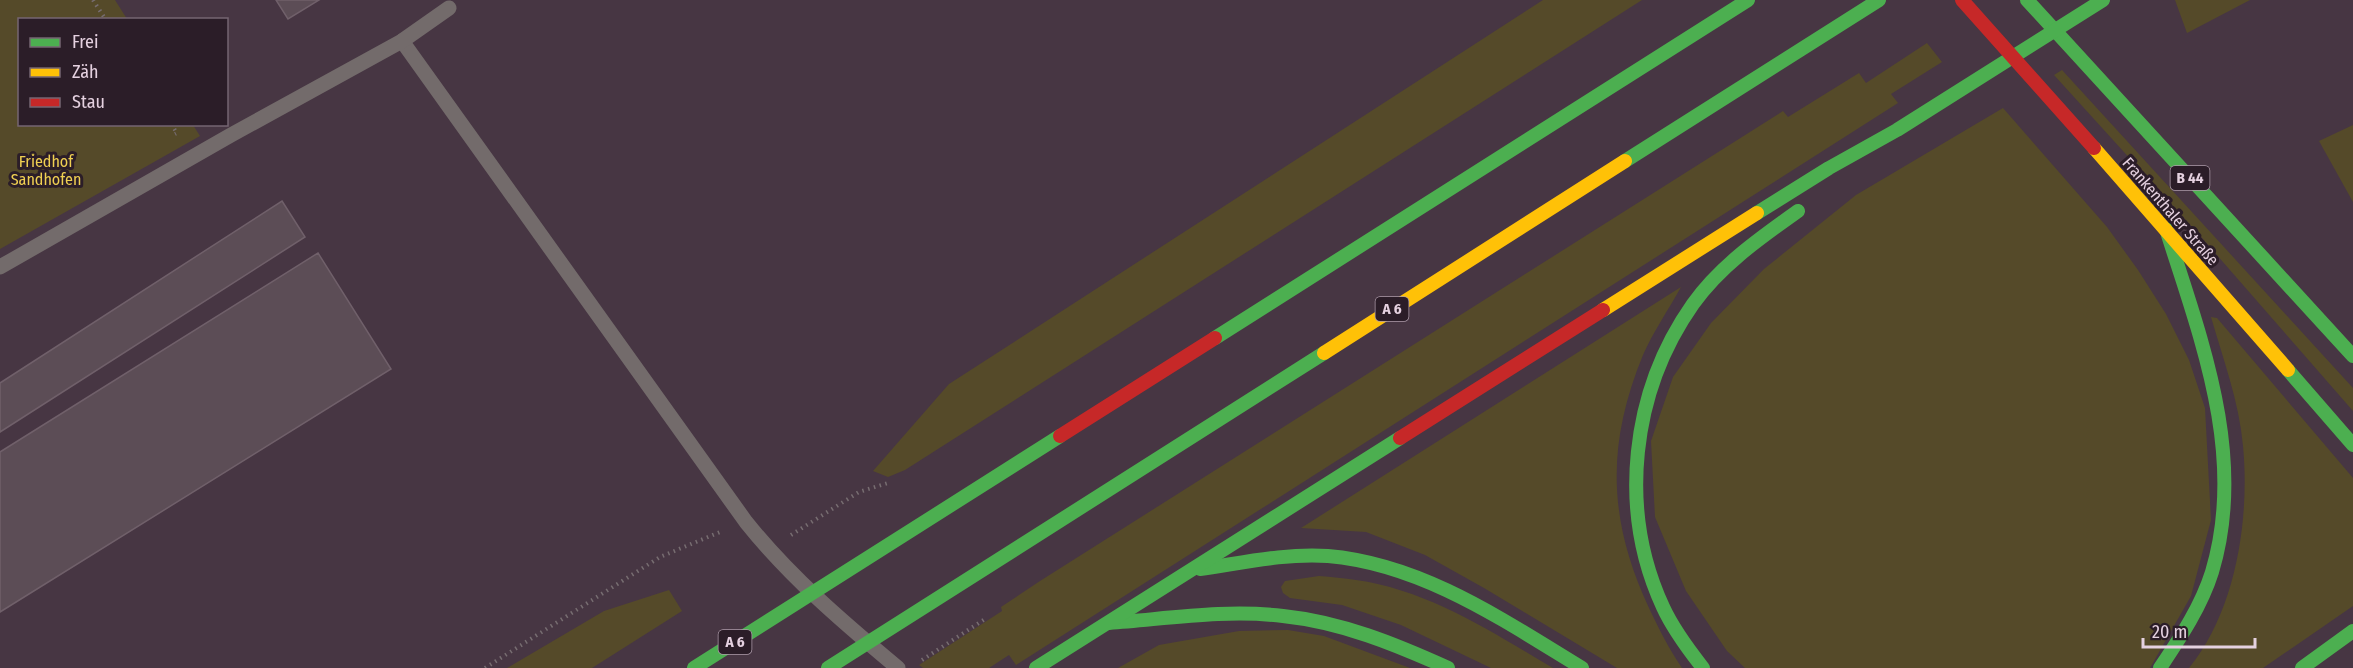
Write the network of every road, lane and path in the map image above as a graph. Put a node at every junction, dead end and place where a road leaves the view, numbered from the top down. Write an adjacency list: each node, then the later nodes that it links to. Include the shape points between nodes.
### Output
1 (93, 0): 8 (path)
2 (1748, 0): 29 (main road, A 6)
3 (1879, 0): 27 (main road, A 6)
4 (1962, 0): 15 (main road, Frankenthaler Straße)
5 (2027, 0): 17 (main road, Frankenthaler Straße / B 44)
6 (2102, 1): 11 (main road)
7 (449, 8): 9 (lane)
8 (105, 18)
9 (402, 42): 16 (lane); 20 (lane)
10 (172, 126): 12 (path)
11 (1897, 130): 13 (main road); 22 (main road, via 1829,168)
12 (177, 133)
13 (1845, 176)
14 (1809, 204): 34 (main road, via 1734,258 1692,304 1660,362 1644,408 1636,466 1642,545 1663,606)
15 (2166, 229): 18 (main road, Frankenthaler Straße); 35 (main road, via 2211,376 2222,430 2226,498 2222,534 2202,600)
16 (0, 267)
17 (2353, 356)
18 (2353, 445)
19 (891, 482): 21 (path, via 859,492)
20 (746, 522): 21 (lane); 28 (path, via 660,557)
21 (768, 549): 30 (lane, via 840,620)
22 (1189, 571): 24 (main road); 33 (main road, via 1327,556 1370,563 1464,599)
23 (986, 619): 26 (path)
24 (1107, 623): 31 (main road); 32 (main road, via 1249,614 1304,619 1358,632)
25 (2353, 631): 36 (main road)
26 (916, 663)
27 (833, 665)
28 (485, 668)
29 (694, 668)
30 (898, 668)
31 (1036, 668)
32 (1448, 668)
33 (1582, 668)
34 (1703, 668)
35 (2160, 668)
36 (2302, 668)

